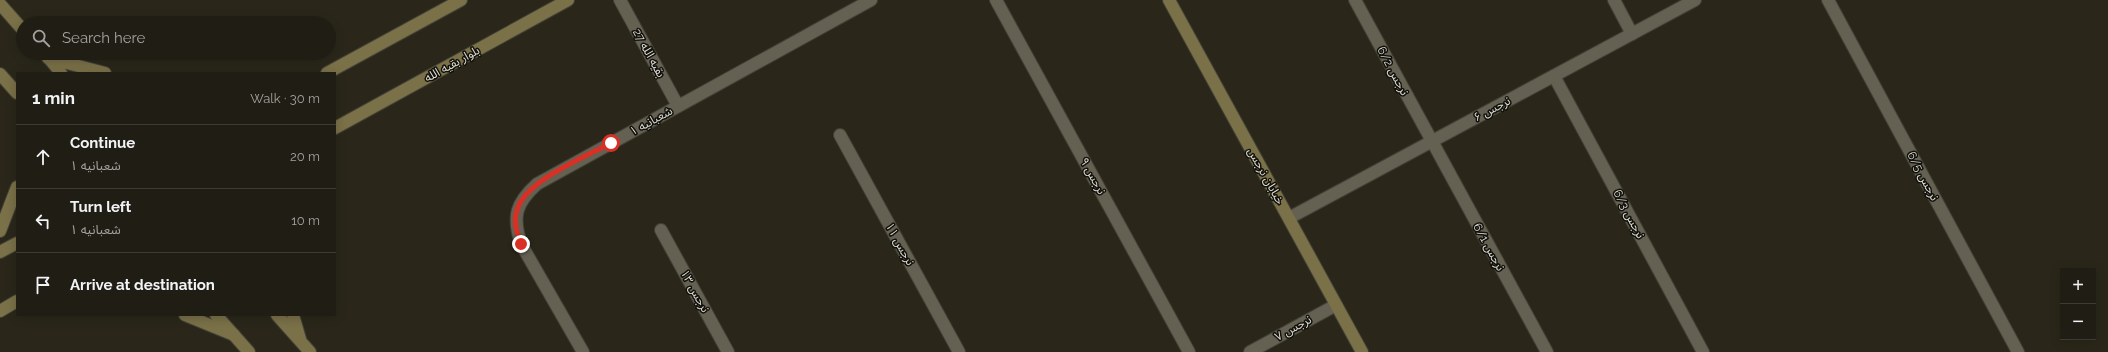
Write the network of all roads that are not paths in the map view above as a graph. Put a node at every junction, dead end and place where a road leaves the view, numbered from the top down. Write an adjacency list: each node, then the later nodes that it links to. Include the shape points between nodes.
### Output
1 (461, 0): 18 (street)
2 (568, 0): 23 (street, بلوار بقیه الله)
3 (620, 0): 22 (street, بقیه الله 27)
4 (871, 0): 22 (street, شعبانیه ۱)
5 (996, 0): 46 (street, نرجس ۹)
6 (1169, 0): 27 (street, خیابان نرجس)
7 (1355, 0): 25 (street, نرجس 6/2)
8 (1614, 0): 13 (street)
9 (1695, 0): 13 (street, نرجس ۶)
10 (1828, 0): 51 (street, نرجس 6/5)
11 (0, 4): 12 (street)
12 (16, 22)
13 (1632, 34): 20 (street, نرجس ۶)
14 (50, 60): 16 (street)
15 (60, 60): 17 (street)
16 (60, 72)
17 (102, 72)
18 (329, 72)
19 (0, 74): 21 (street)
20 (1554, 76): 25 (street, نرجس ۶); 50 (street, نرجس 6/3)
21 (16, 92)
22 (678, 106): 43 (street, شعبانیه ۱, via 536,184 524,195 517,210 516,227 521,244)
23 (336, 127)
24 (840, 135): 45 (street, نرجس ۱۱)
25 (1431, 142): 27 (street, نرجس ۶); 49 (street, نرجس 6/1)
26 (16, 190): 29 (street)
27 (1289, 218): 33 (street, خیابان نرجس)
28 (661, 230): 44 (street, نرجس ۱۳)
29 (0, 231)
30 (16, 244): 31 (street)
31 (0, 252)
32 (16, 302): 34 (street)
33 (1336, 305): 47 (street, نرجس ۷); 48 (street, خیابان نرجس)
34 (0, 311)
35 (186, 316): 39 (street)
36 (217, 316): 39 (street)
37 (278, 316): 40 (street)
38 (293, 316): 40 (street)
39 (234, 335): 41 (street)
40 (301, 342): 42 (street)
41 (249, 352)
42 (310, 352)
43 (583, 352)
44 (728, 352)
45 (959, 352)
46 (1189, 352)
47 (1250, 352)
48 (1362, 352)
49 (1547, 352)
50 (1703, 352)
51 (2018, 352)

